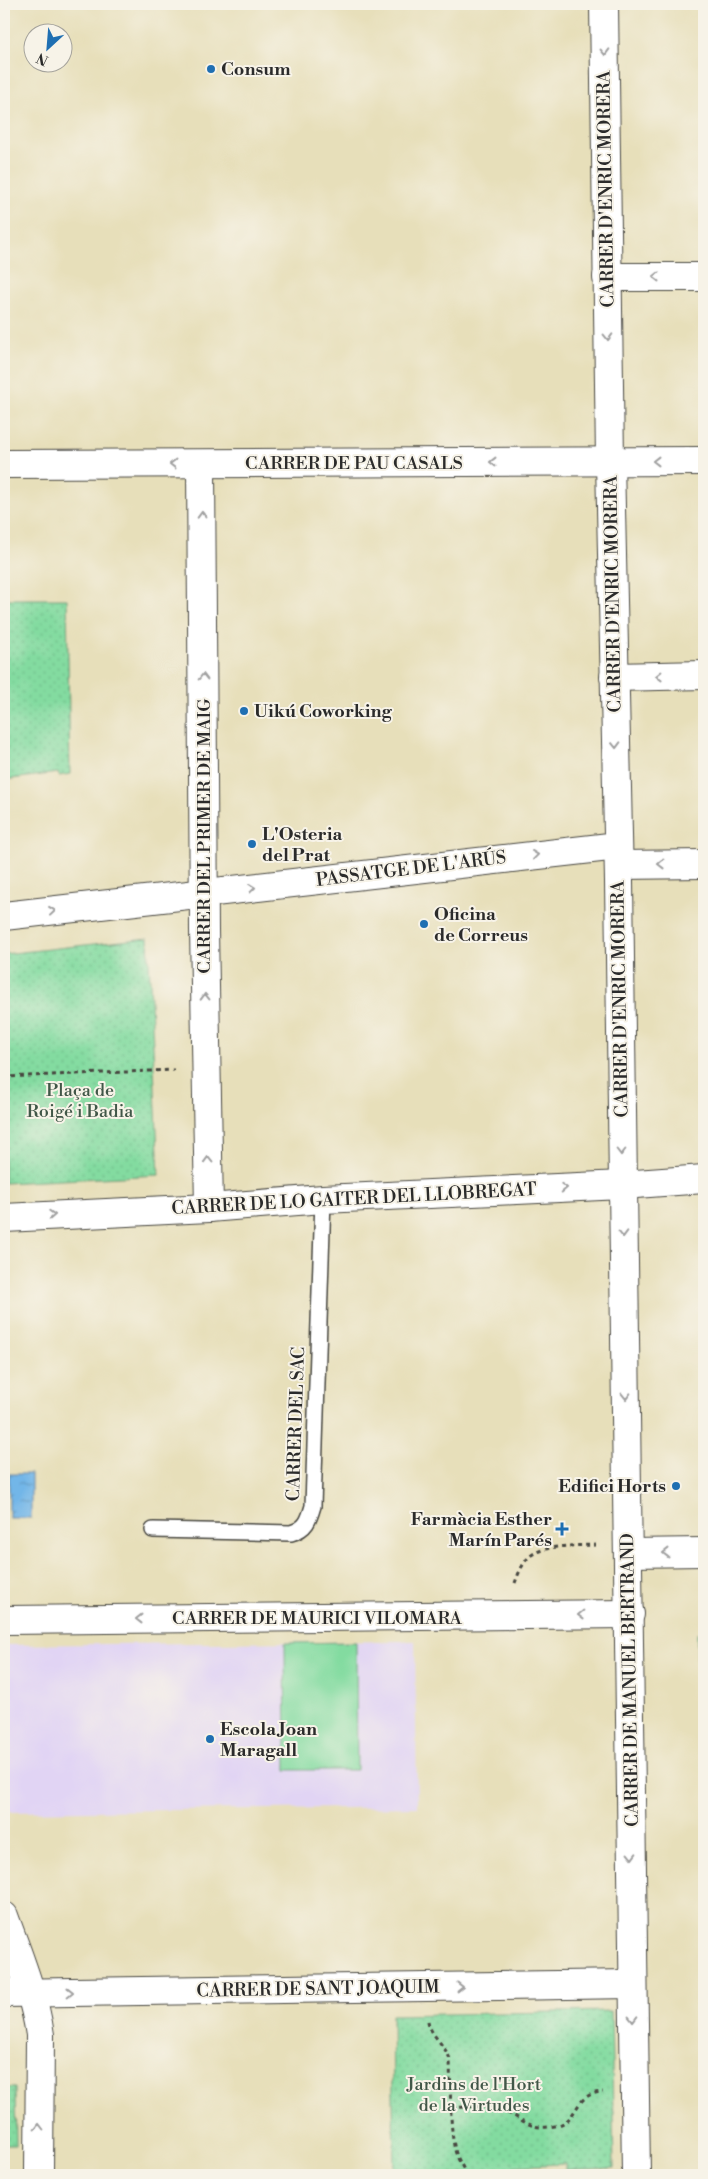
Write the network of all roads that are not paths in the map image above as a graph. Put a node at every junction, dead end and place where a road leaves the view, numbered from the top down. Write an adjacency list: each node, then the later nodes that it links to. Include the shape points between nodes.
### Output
1 (604, 4): 2 (street, CARRER D'ENRIC MORERA, one-way to 2)
2 (607, 277): 3 (street, one-way to 2); 4 (street, CARRER D'ENRIC MORERA, one-way to 4)
3 (704, 277)
4 (610, 461): 5 (street, CARRER DE PAU CASALS, one-way to 4); 7 (street, CARRER DE PAU CASALS, one-way to 7); 9 (street, CARRER D'ENRIC MORERA)
5 (704, 461)
6 (4, 464): 7 (street, CARRER DE PAU CASALS, one-way to 6)
7 (201, 464): 12 (street, CARRER DEL PRIMER DE MAIG, one-way to 7)
8 (704, 675): 9 (street, one-way to 9)
9 (614, 677): 10 (street, CARRER D'ENRIC MORERA, one-way to 10)
10 (618, 856): 11 (street, PASSATGE DE L'ARÚS, one-way to 10); 12 (street, PASSATGE DE L'ARÚS, one-way to 10); 15 (street, CARRER D'ENRIC MORERA, one-way to 15)
11 (704, 864)
12 (204, 894): 13 (street, one-way to 12); 17 (street, CARRER DEL PRIMER DE MAIG, one-way to 12)
13 (4, 916)
14 (704, 1179): 15 (street, CARRER DE LO GAITER DEL LLOBREGAT)
15 (622, 1185): 16 (street, CARRER DE LO GAITER DEL LLOBREGAT, one-way to 15); 20 (street, CARRER DE MANUEL BERTRAND, one-way to 20)
16 (322, 1199): 17 (street, CARRER DE LO GAITER DEL LLOBREGAT); 19 (lane, CARRER DEL SAC, via 313,1506 308,1522 301,1530 291,1533)
17 (209, 1208): 18 (street, CARRER DE LO GAITER DEL LLOBREGAT, one-way to 17)
18 (4, 1218)
19 (153, 1530)
20 (617, 1549): 21 (street, one-way to 20); 22 (street, CARRER DE MANUEL BERTRAND)
21 (704, 1552)
22 (630, 1614): 23 (street, CARRER DE MAURICI VILOMARA, one-way to 23); 25 (street, CARRER DE MANUEL BERTRAND, one-way to 25)
23 (4, 1620)
24 (4, 1916): 26 (street)
25 (633, 1984): 26 (street, CARRER DE SANT JOAQUIM, one-way to 25); 29 (street, CARRER DE MANUEL BERTRAND, one-way to 29)
26 (31, 1992): 27 (street, CARRER DE SANT JOAQUIM); 28 (street, one-way to 26, via 40,2035)
27 (4, 1993)
28 (39, 2175)
29 (636, 2175)

